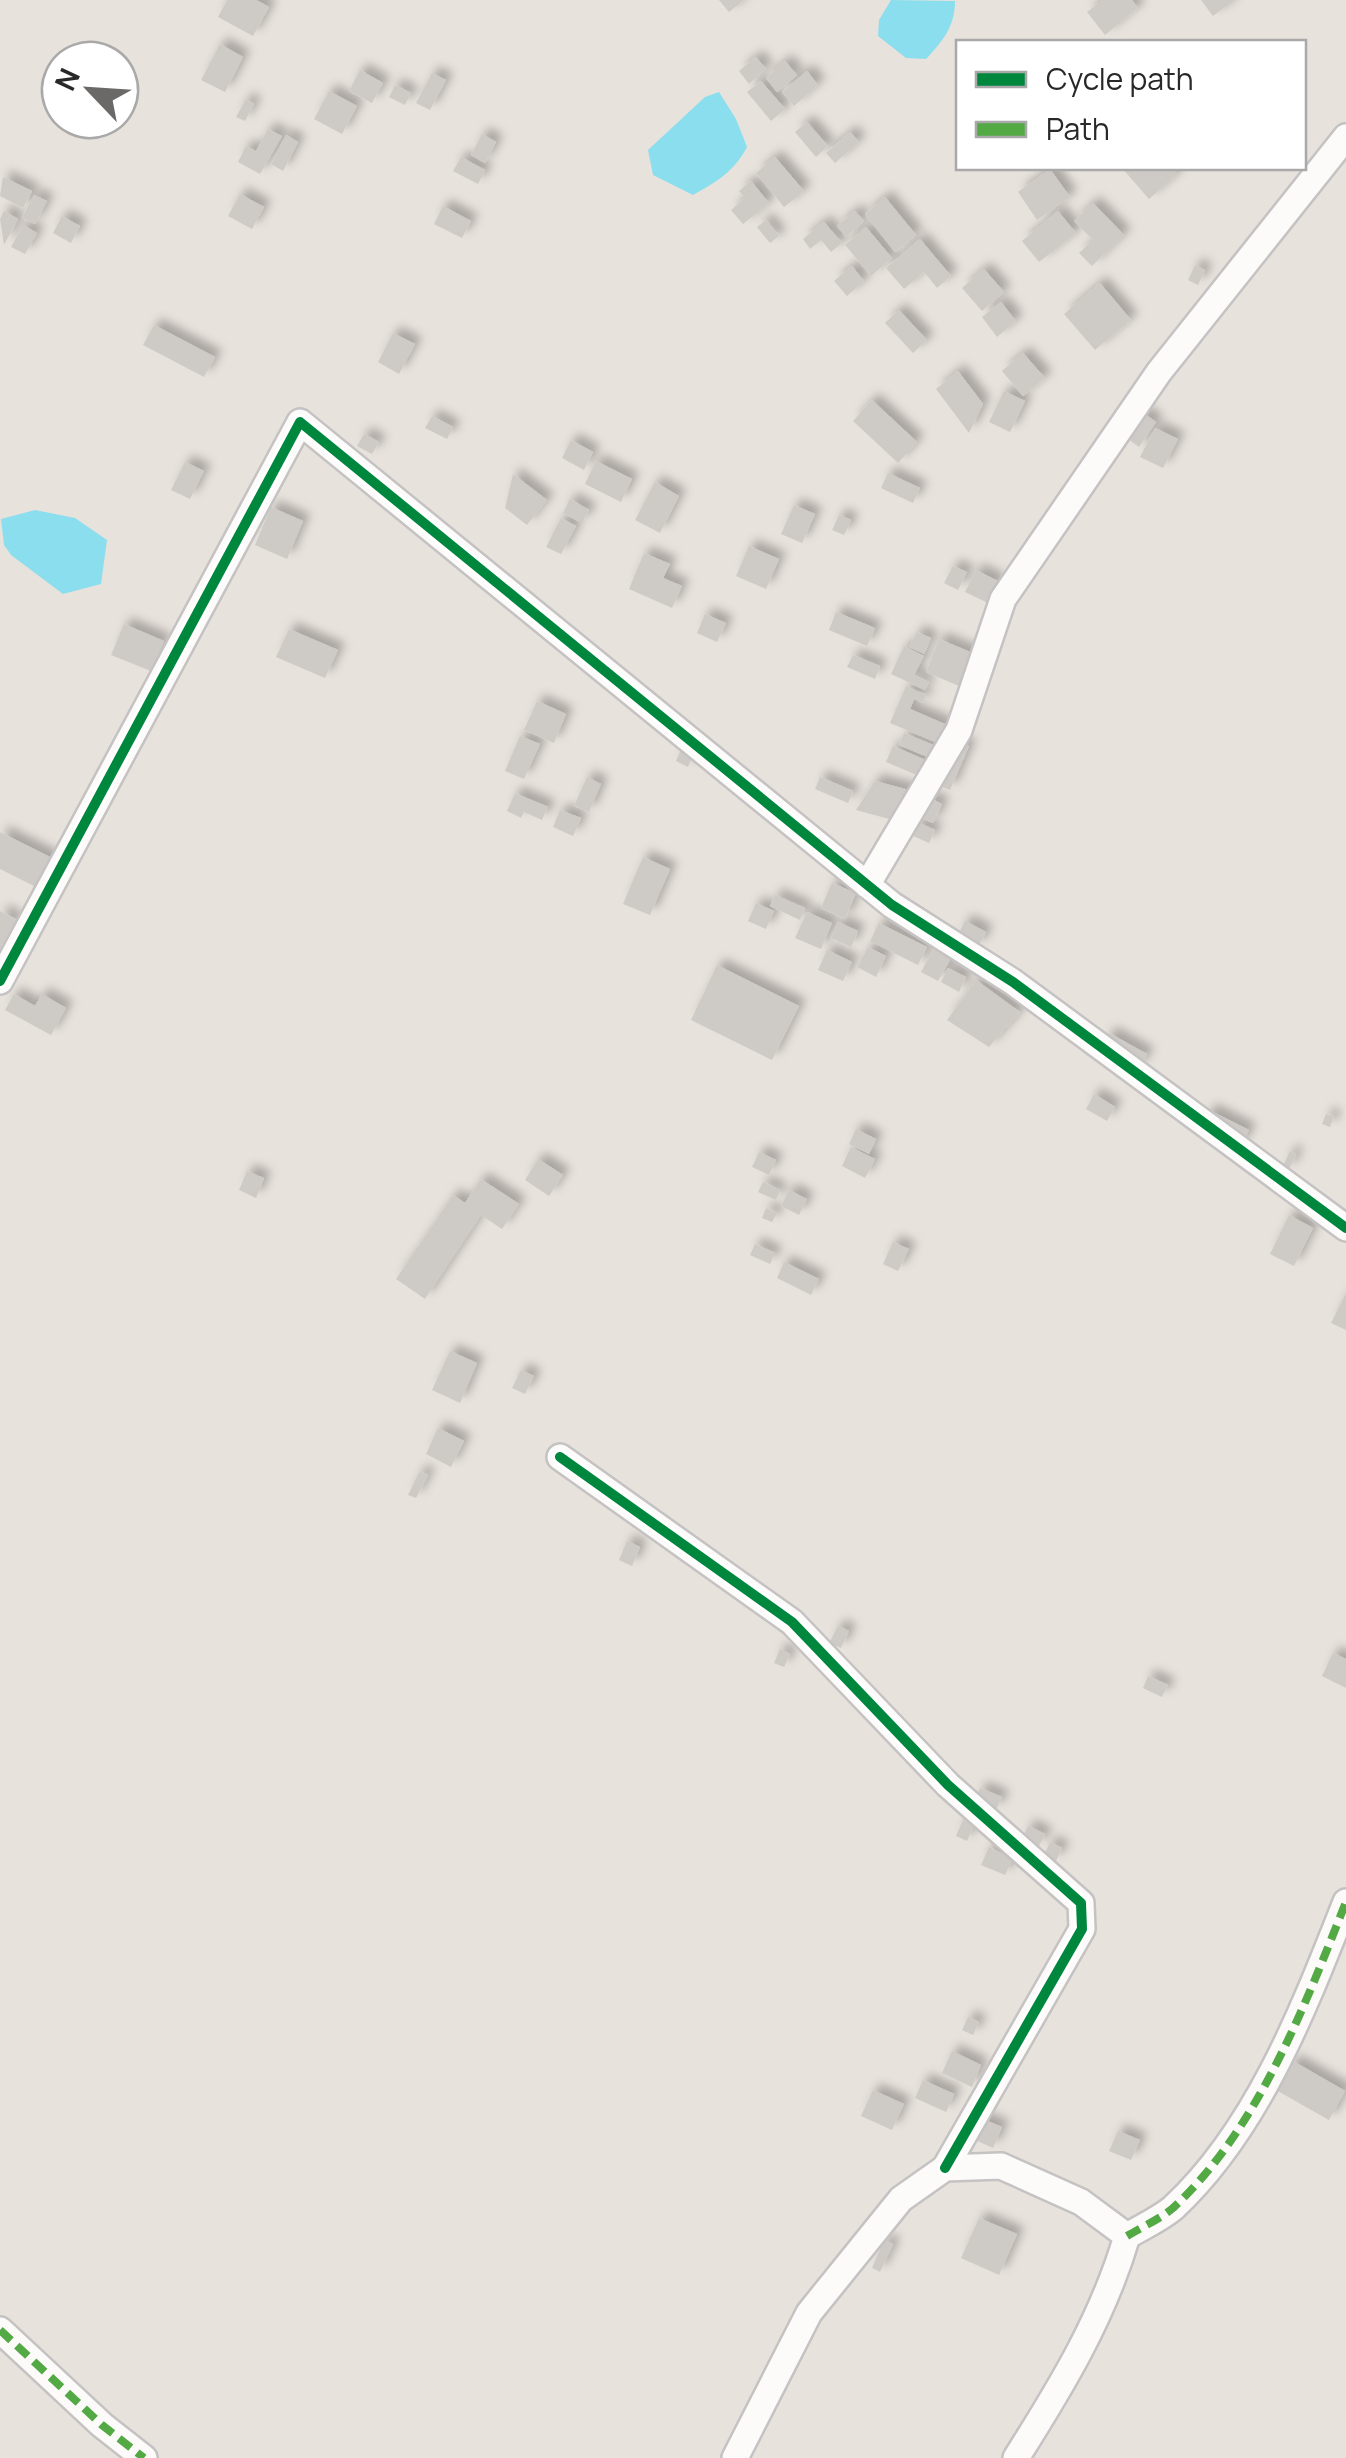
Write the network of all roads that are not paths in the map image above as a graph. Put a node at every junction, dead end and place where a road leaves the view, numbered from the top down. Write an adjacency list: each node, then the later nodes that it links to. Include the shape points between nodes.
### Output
1 (1346, 137): 2 (street, via 1160,372 1003,599 959,730)
2 (867, 885): 3 (street, via 300,422); 4 (street, via 1013,982)
3 (0, 981)
4 (1346, 1228)
5 (560, 1457): 7 (street, via 792,1622 948,1786 1080,1903 1082,1929)
6 (1346, 1902): 8 (street, via 1310,1993 1228,2147 1170,2210)
7 (945, 2168): 8 (street, via 1001,2166 1082,2202); 11 (street, via 900,2199 810,2313)
8 (1127, 2236): 12 (street, via 1112,2290)
9 (0, 2330): 10 (street)
10 (144, 2458)
11 (735, 2458)
12 (1016, 2458)

